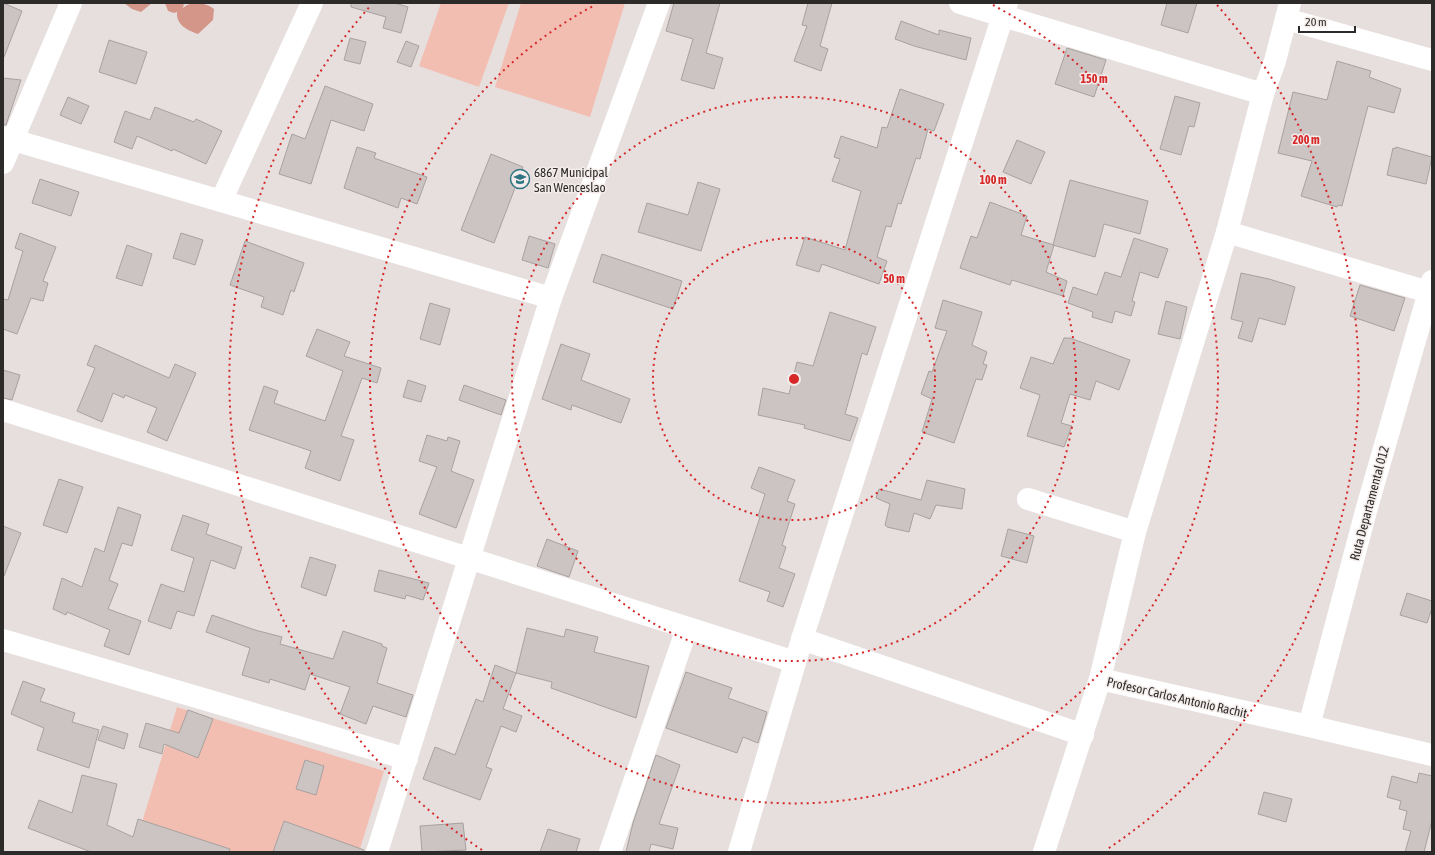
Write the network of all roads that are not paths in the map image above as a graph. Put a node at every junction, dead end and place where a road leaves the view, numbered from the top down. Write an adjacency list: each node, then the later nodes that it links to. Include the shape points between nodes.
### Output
1 (71, 3): 9 (street)
2 (312, 3): 11 (street)
3 (659, 3): 14 (street)
4 (960, 3): 5 (street)
5 (1005, 10): 8 (street); 20 (street)
6 (1288, 11): 7 (street); 8 (street)
7 (1432, 60)
8 (1263, 94): 12 (street)
9 (8, 139): 10 (street); 11 (street)
10 (3, 163)
11 (221, 201): 14 (street)
12 (1227, 232): 13 (street); 17 (street)
13 (1431, 289): 24 (street, Ruta Departamental 012, via 1366,511)
14 (551, 298): 18 (street)
15 (3, 410): 18 (street)
16 (1028, 499): 17 (street)
17 (1135, 532): 23 (street)
18 (470, 559): 19 (street); 27 (street)
19 (687, 628): 22 (street); 29 (street)
20 (802, 639): 22 (street); 25 (street)
21 (3, 640): 27 (street)
22 (795, 662): 30 (street)
23 (1100, 679): 24 (street, Profesor Carlos Antonio Rachit); 25 (street, Profesor Carlos Antonio Rachit)
24 (1309, 726): 26 (street, Profesor Carlos Antonio Rachit)
25 (1083, 735): 31 (street, Profesor Carlos Antonio Rachit)
26 (1432, 754)
27 (407, 759): 28 (street)
28 (377, 852)
29 (610, 852)
30 (739, 852)
31 (1044, 852)

